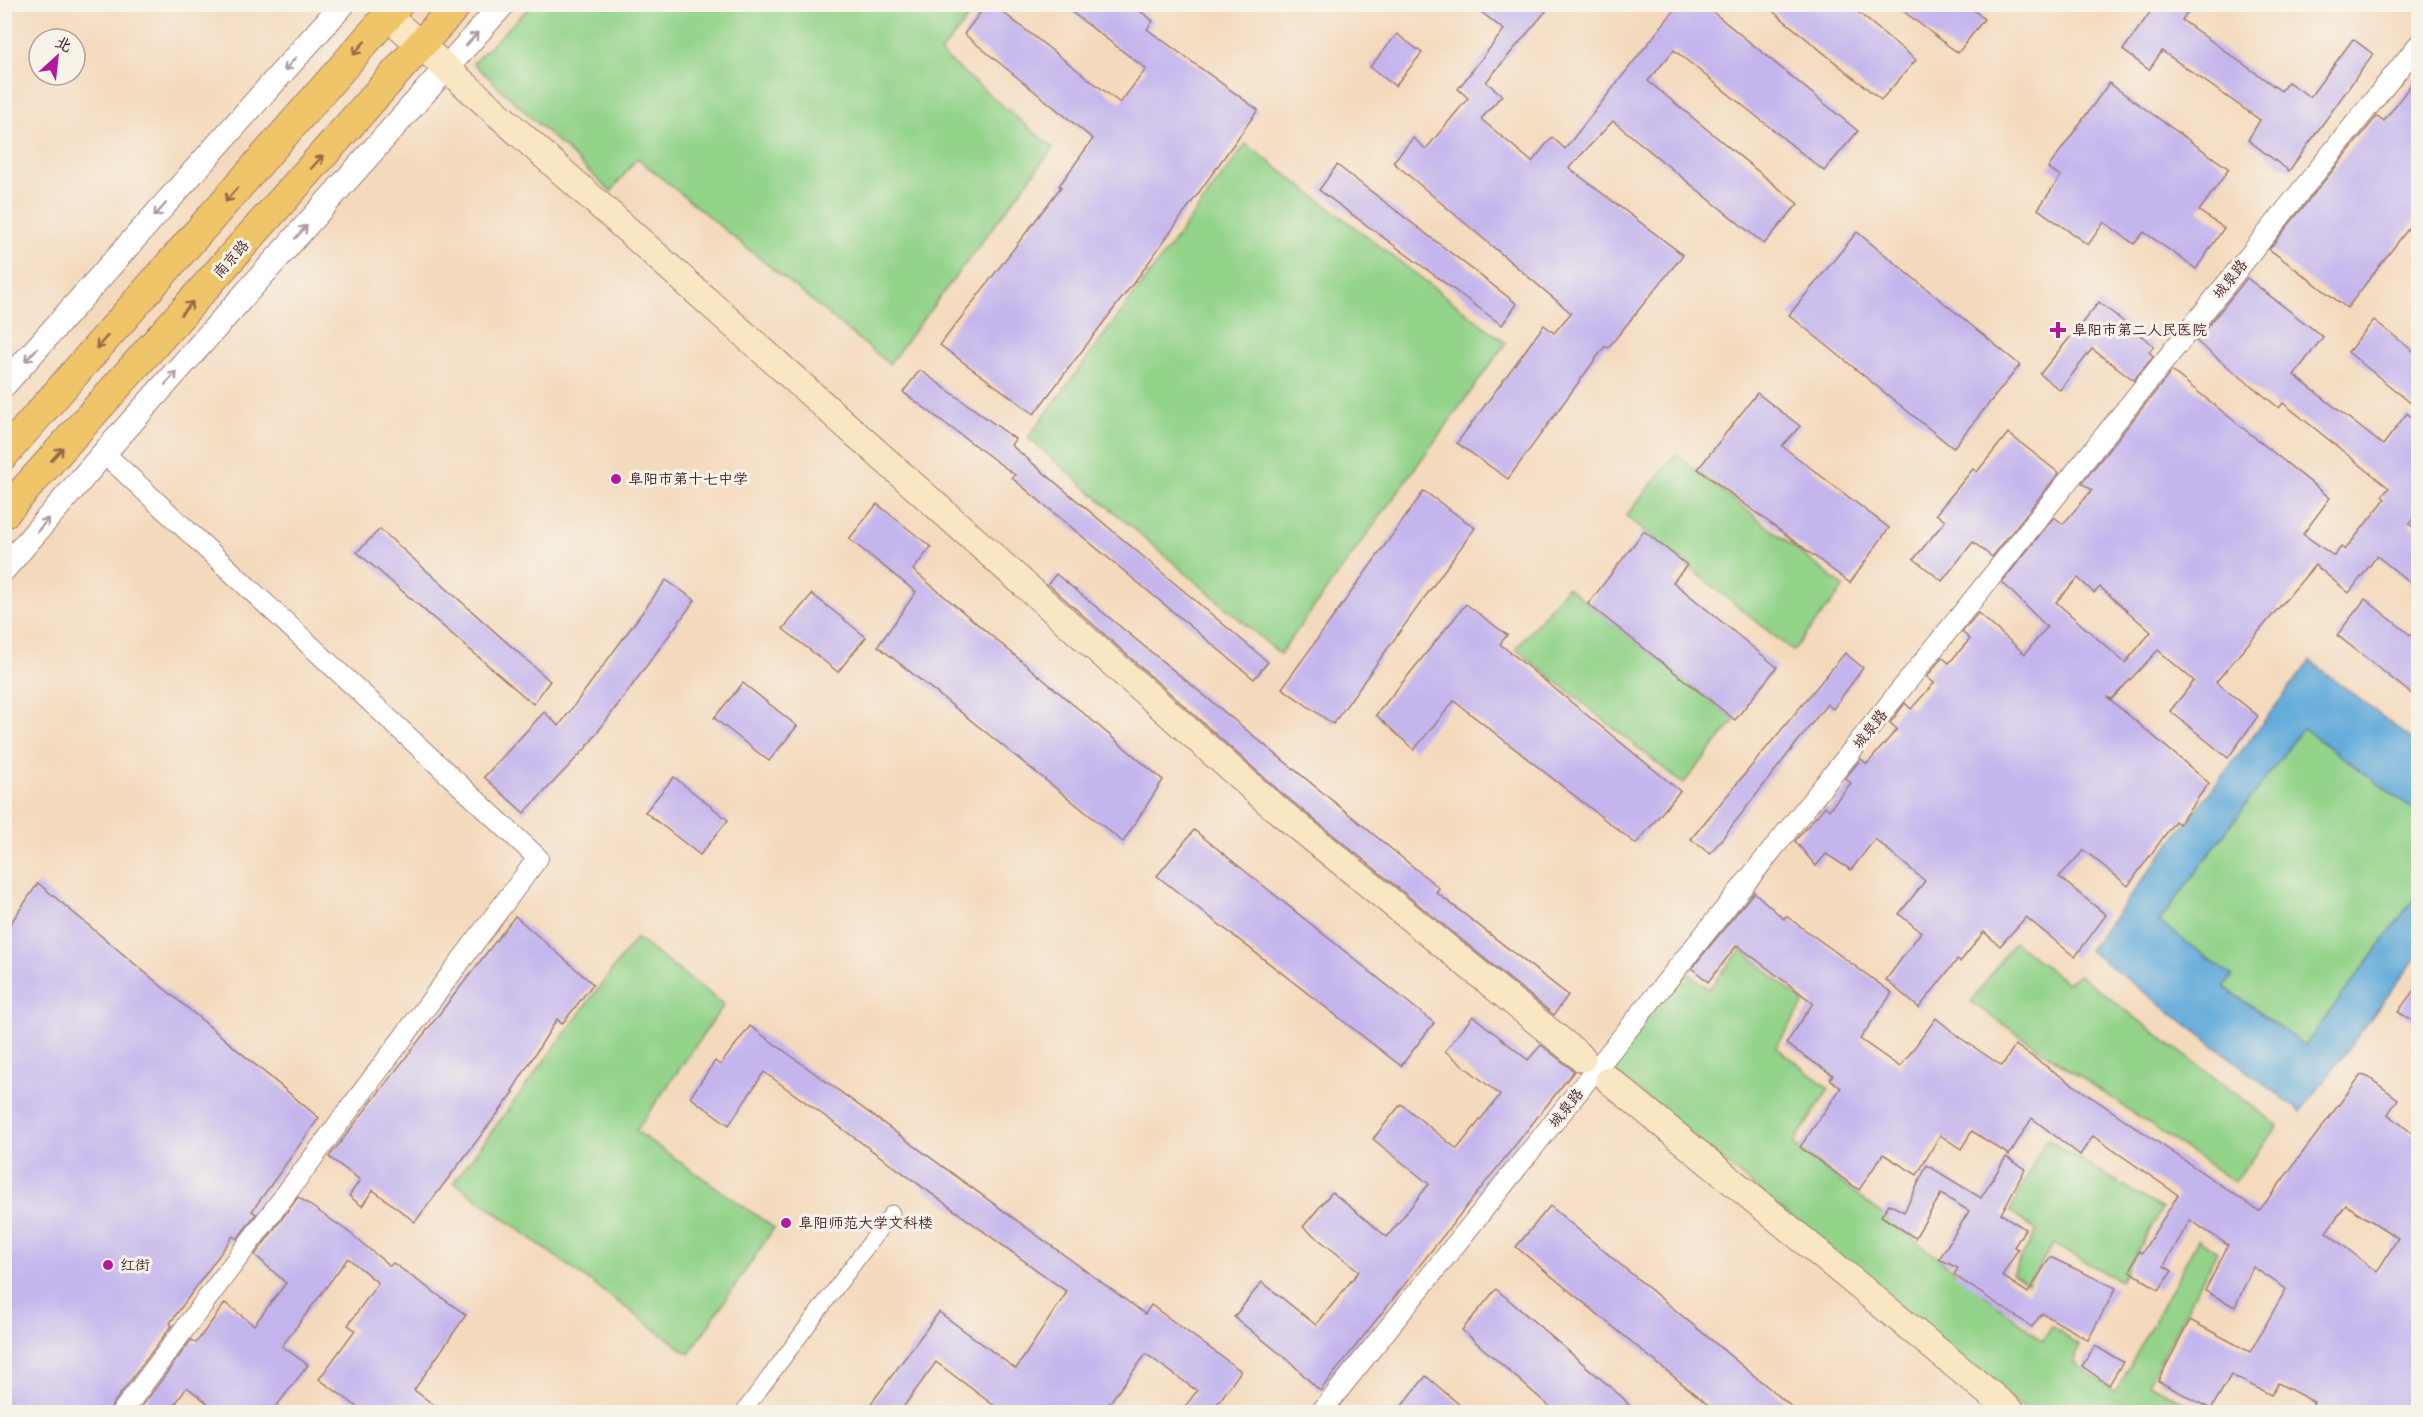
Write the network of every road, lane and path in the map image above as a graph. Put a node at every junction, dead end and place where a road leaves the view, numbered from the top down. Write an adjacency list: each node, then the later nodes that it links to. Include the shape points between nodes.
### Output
1 (343, 4): 8 (street, one-way to 8)
2 (457, 4): 5 (main road, 南京路)
3 (502, 4): 7 (street, one-way to 3)
4 (387, 8): 5 (main road); 10 (main road, one-way to 10)
5 (422, 44): 7 (main road); 11 (main road, 南京路, one-way to 5)
6 (2418, 45): 18 (street, 城泉路)
7 (448, 67): 9 (street, one-way to 7); 13 (main road, via 1268,802)
8 (4, 385)
9 (104, 453): 12 (street, one-way to 9); 16 (street, via 538,858)
10 (4, 454)
11 (4, 513)
12 (4, 569)
13 (1582, 1059)
14 (1608, 1080): 19 (main road)
15 (892, 1213): 17 (street)
16 (122, 1413)
17 (743, 1413)
18 (1321, 1413)
19 (2012, 1413)

